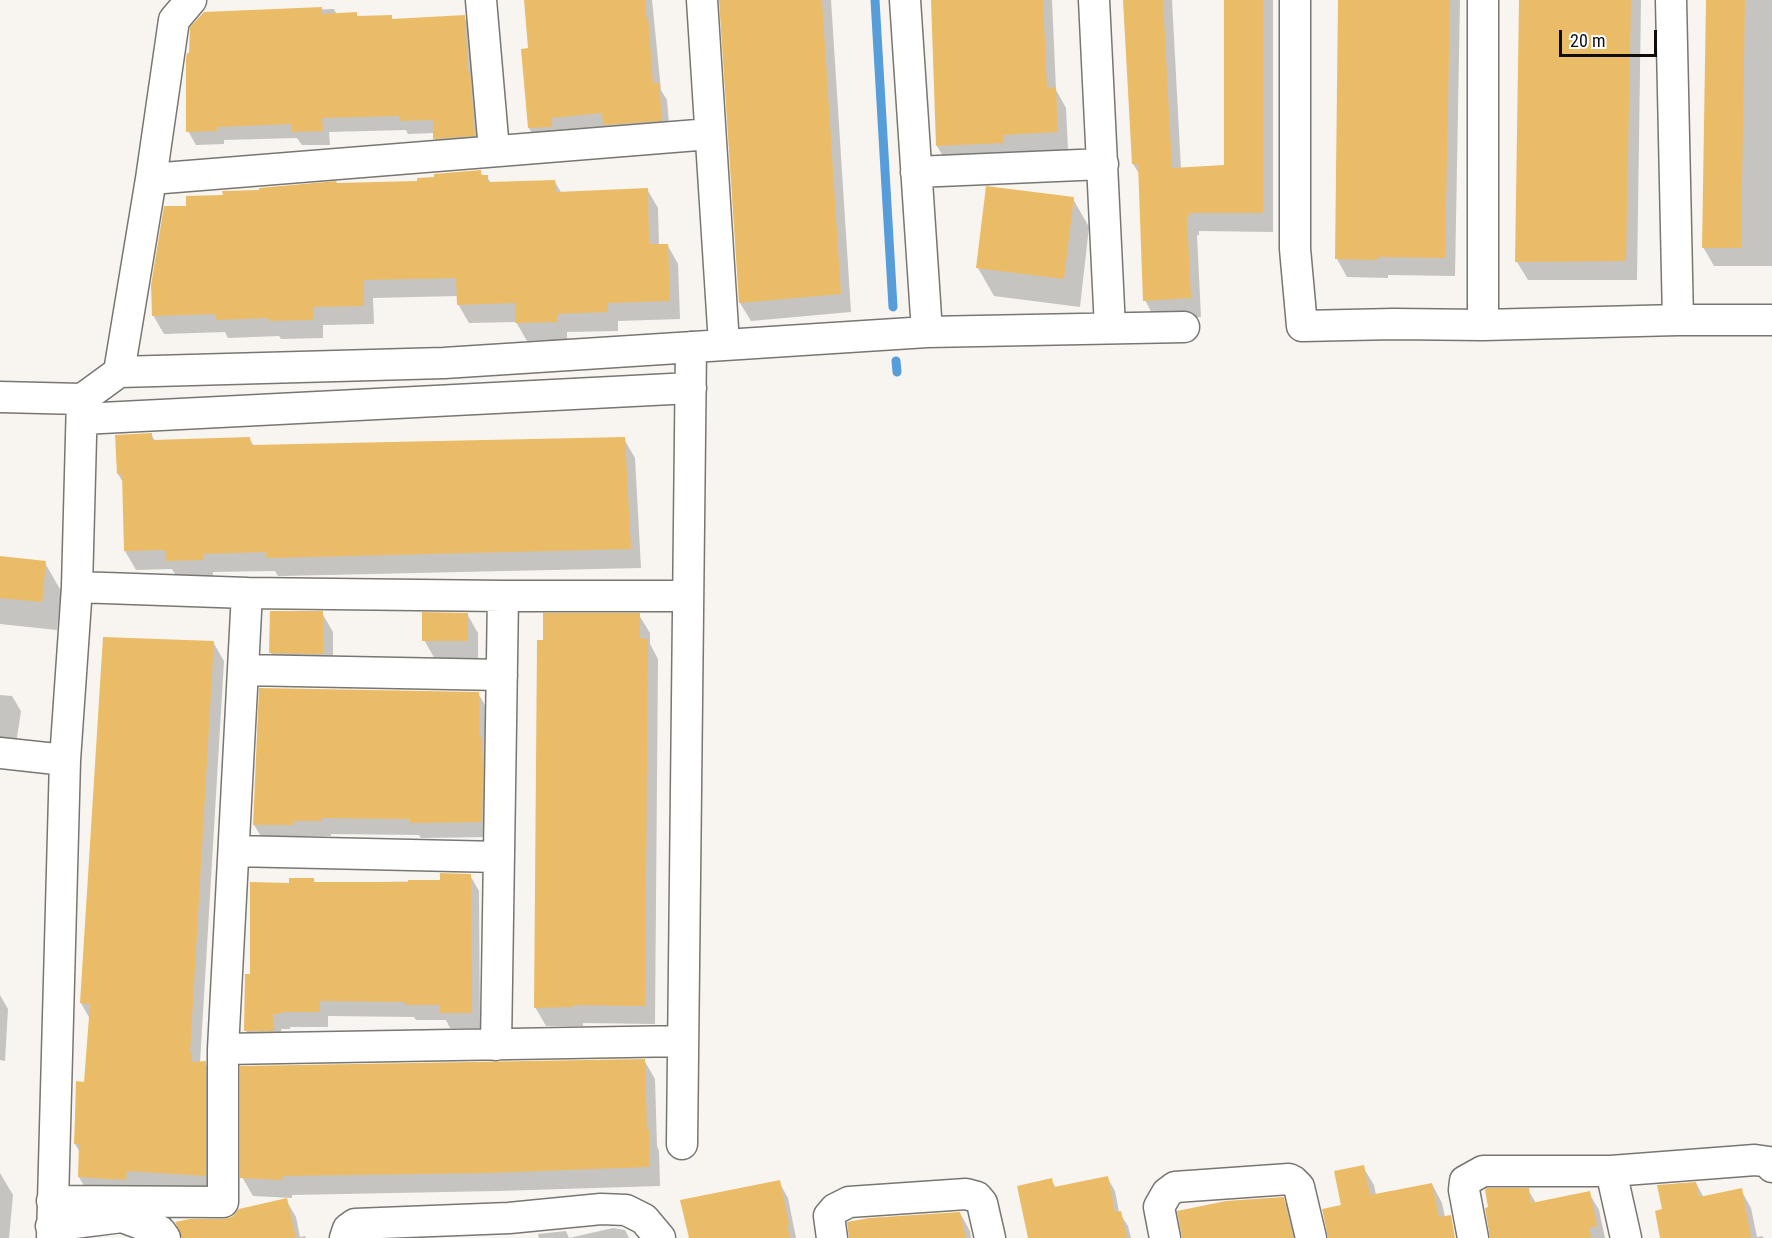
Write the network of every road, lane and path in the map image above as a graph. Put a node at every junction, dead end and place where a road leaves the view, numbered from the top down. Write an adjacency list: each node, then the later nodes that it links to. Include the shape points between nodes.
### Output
1 (192, 0): 13 (street, via 174,20)
2 (481, 0): 10 (street)
3 (702, 0): 9 (street)
4 (905, 0): 12 (street)
5 (1094, 0): 11 (street)
6 (1295, 0): 16 (street, via 1295,249 1302,327)
7 (1483, 0): 16 (street)
8 (1671, 0): 14 (street)
9 (710, 134): 10 (street); 20 (street)
10 (494, 150): 13 (street)
11 (1103, 164): 12 (street); 18 (street)
12 (916, 172): 19 (street)
13 (151, 179): 22 (street)
14 (1678, 320): 15 (street); 16 (street)
15 (1772, 320)
16 (1483, 325)
17 (1184, 327): 18 (street)
18 (1110, 328): 19 (street)
19 (927, 332): 20 (street)
20 (724, 344): 21 (street)
21 (691, 347): 22 (street, via 444,363); 23 (street)
22 (119, 372): 25 (street)
23 (691, 388): 25 (street); 29 (street)
24 (0, 397): 25 (street)
25 (82, 409): 26 (street)
26 (77, 586): 27 (street); 33 (street)
27 (248, 593): 28 (street); 30 (street)
28 (503, 596): 29 (street); 31 (street)
29 (688, 596): 36 (street)
30 (243, 670): 31 (street); 34 (street)
31 (502, 675): 35 (street)
32 (0, 753): 33 (street)
33 (65, 760): 42 (street)
34 (234, 851): 35 (street); 38 (street)
35 (499, 857): 37 (street)
36 (683, 1041): 37 (street); 39 (street)
37 (496, 1045): 38 (street)
38 (223, 1049): 42 (street, via 223,1202)
39 (682, 1144)
40 (1772, 1167): 41 (street, via 1769,1162 1755,1160)
41 (1611, 1170): 51 (street, via 1484,1172 1472,1176 1464,1190); 52 (street)
42 (52, 1222): 44 (street, via 122,1217 160,1231)
43 (512, 1228): 45 (street, via 355,1224); 46 (street, via 601,1209 626,1210 644,1219)
44 (165, 1238)
45 (345, 1238)
46 (660, 1238)
47 (832, 1238): 48 (street, via 830,1216 849,1202 966,1194 982,1203)
48 (990, 1238)
49 (1165, 1238): 50 (street, via 1159,1207 1175,1187 1289,1179 1299,1187)
50 (1311, 1238)
51 (1473, 1238)
52 (1626, 1238)

